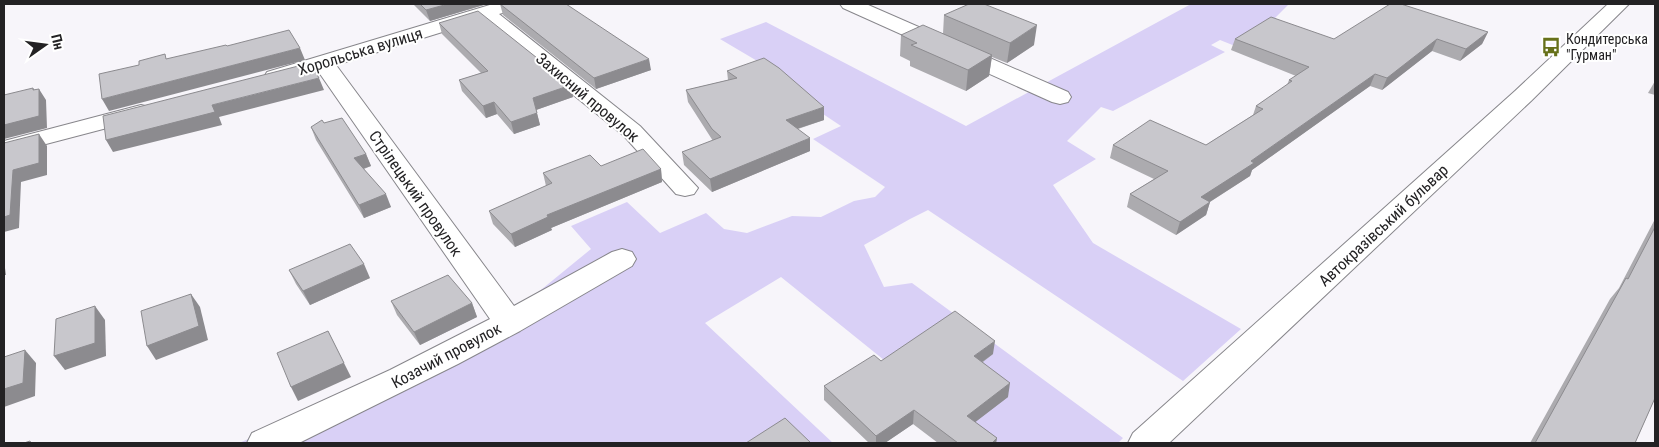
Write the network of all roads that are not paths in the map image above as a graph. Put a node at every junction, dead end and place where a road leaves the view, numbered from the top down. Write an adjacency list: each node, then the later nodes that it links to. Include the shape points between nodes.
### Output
1 (512, 4): 4 (street, Хорольська вулиця)
2 (850, 4): 7 (street)
3 (1619, 4): 14 (street, Автокразівський бульвар)
4 (485, 13): 5 (street, Хорольська вулиця); 10 (street, Захисний провулок, via 632,131)
5 (324, 63): 6 (street, Хорольська вулиця); 12 (street, Стрілецький провулок)
6 (258, 81)
7 (1060, 97)
8 (164, 106): 9 (street)
9 (4, 148)
10 (685, 188)
11 (622, 259): 12 (street, Козачий провулок)
12 (509, 323): 13 (street, Козачий провулок, via 348,406)
13 (265, 443)
14 (1146, 443)

